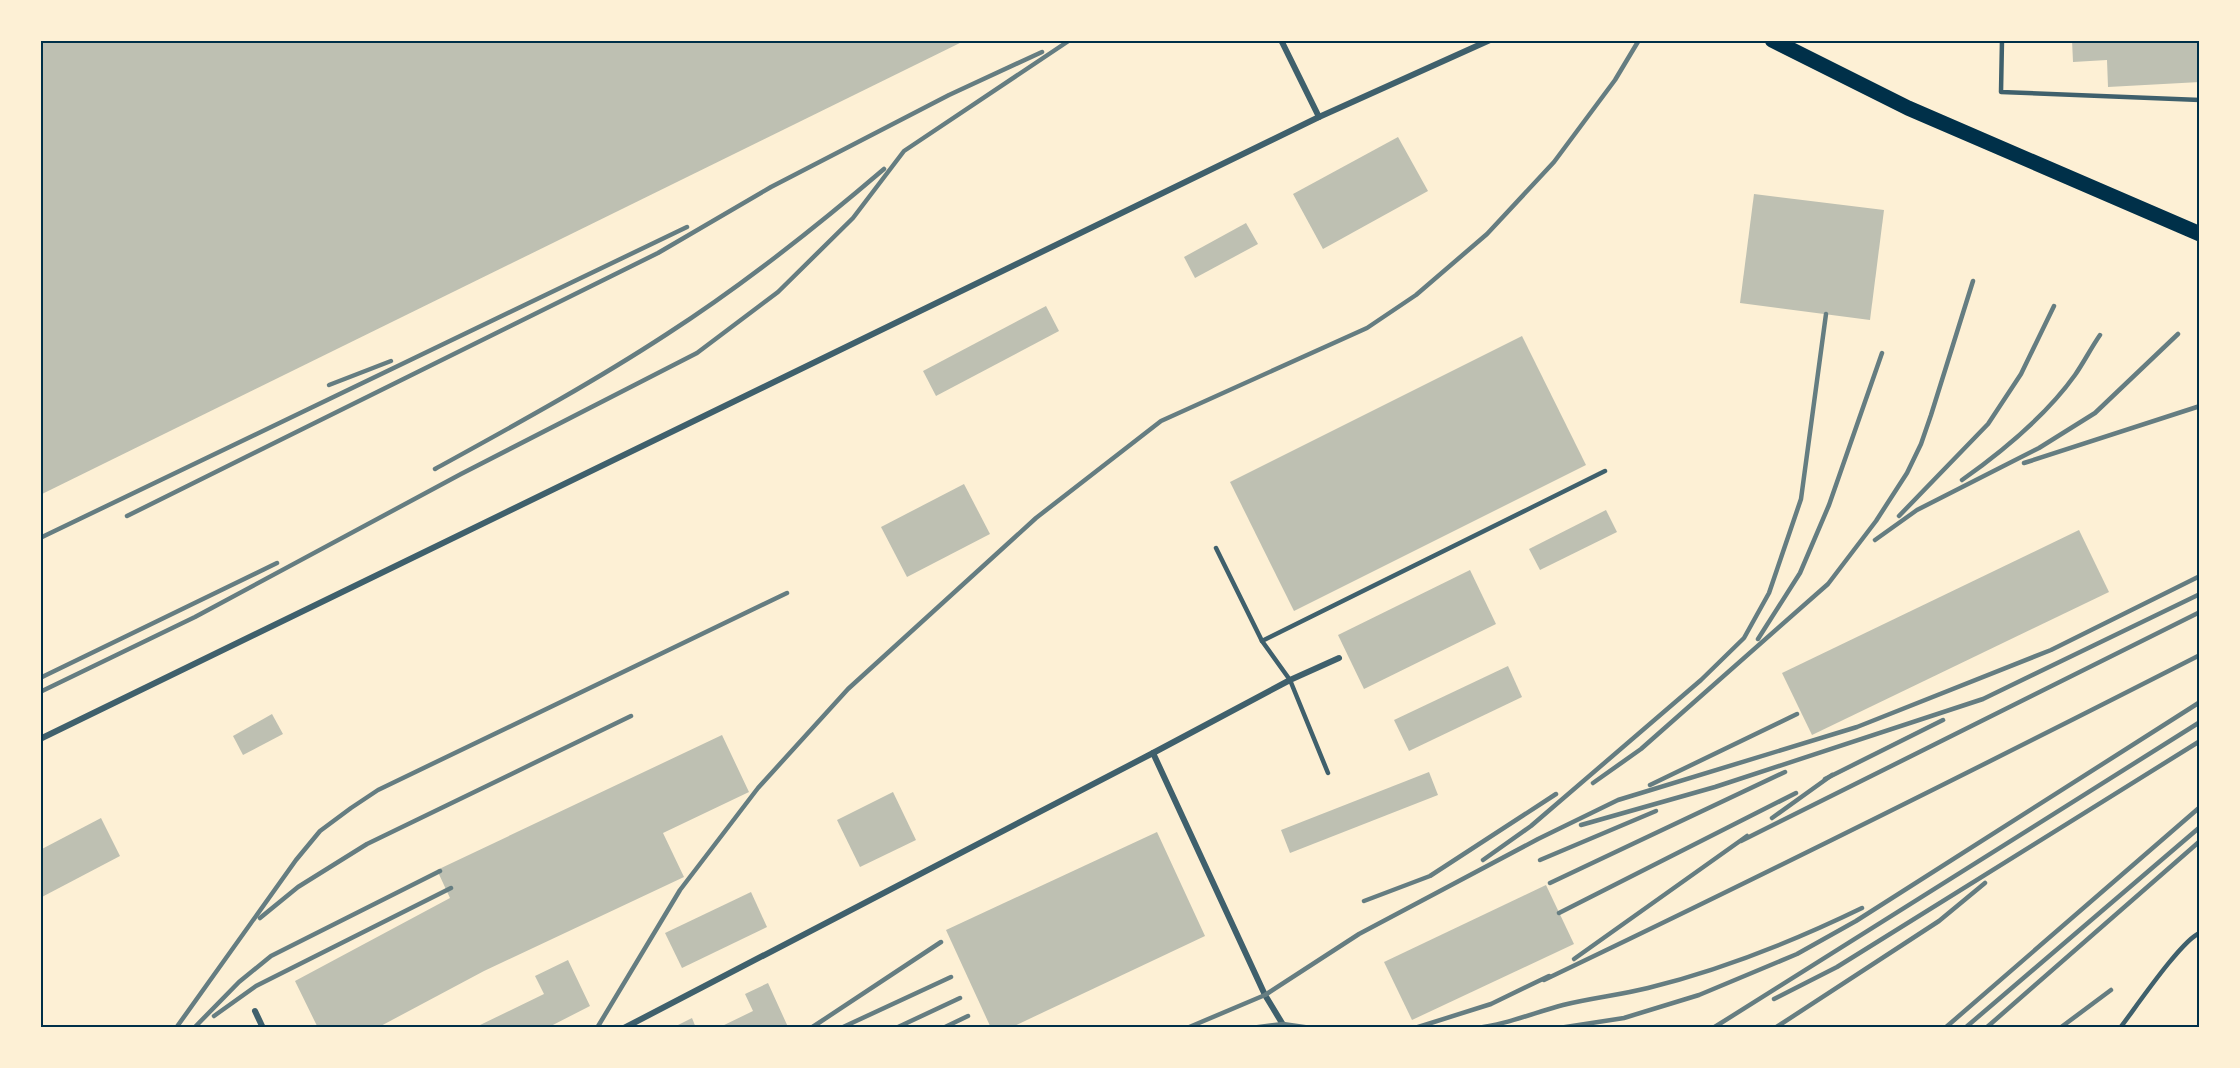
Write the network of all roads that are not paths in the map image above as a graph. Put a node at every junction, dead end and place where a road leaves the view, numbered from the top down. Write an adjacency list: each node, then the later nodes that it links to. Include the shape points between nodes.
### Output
1 (1281, 40): 6 (street)
2 (1490, 40): 6 (street)
3 (1772, 40): 7 (main road, via 1908,108)
4 (2002, 40): 5 (lane, via 2001,92)
5 (2199, 100)
6 (1319, 117): 13 (street)
7 (2199, 234)
8 (1605, 471): 10 (lane)
9 (1216, 548): 10 (lane)
10 (1262, 641): 12 (lane)
11 (1339, 658): 12 (street)
12 (1290, 680): 14 (street); 15 (lane)
13 (40, 739)
14 (1153, 753): 19 (street); 20 (street, via 1265,995)
15 (1328, 773)
16 (2199, 933): 21 (lane, via 2179,952)
17 (255, 1011): 18 (street)
18 (263, 1028)
19 (624, 1028)
20 (1285, 1028)
21 (2120, 1028)

